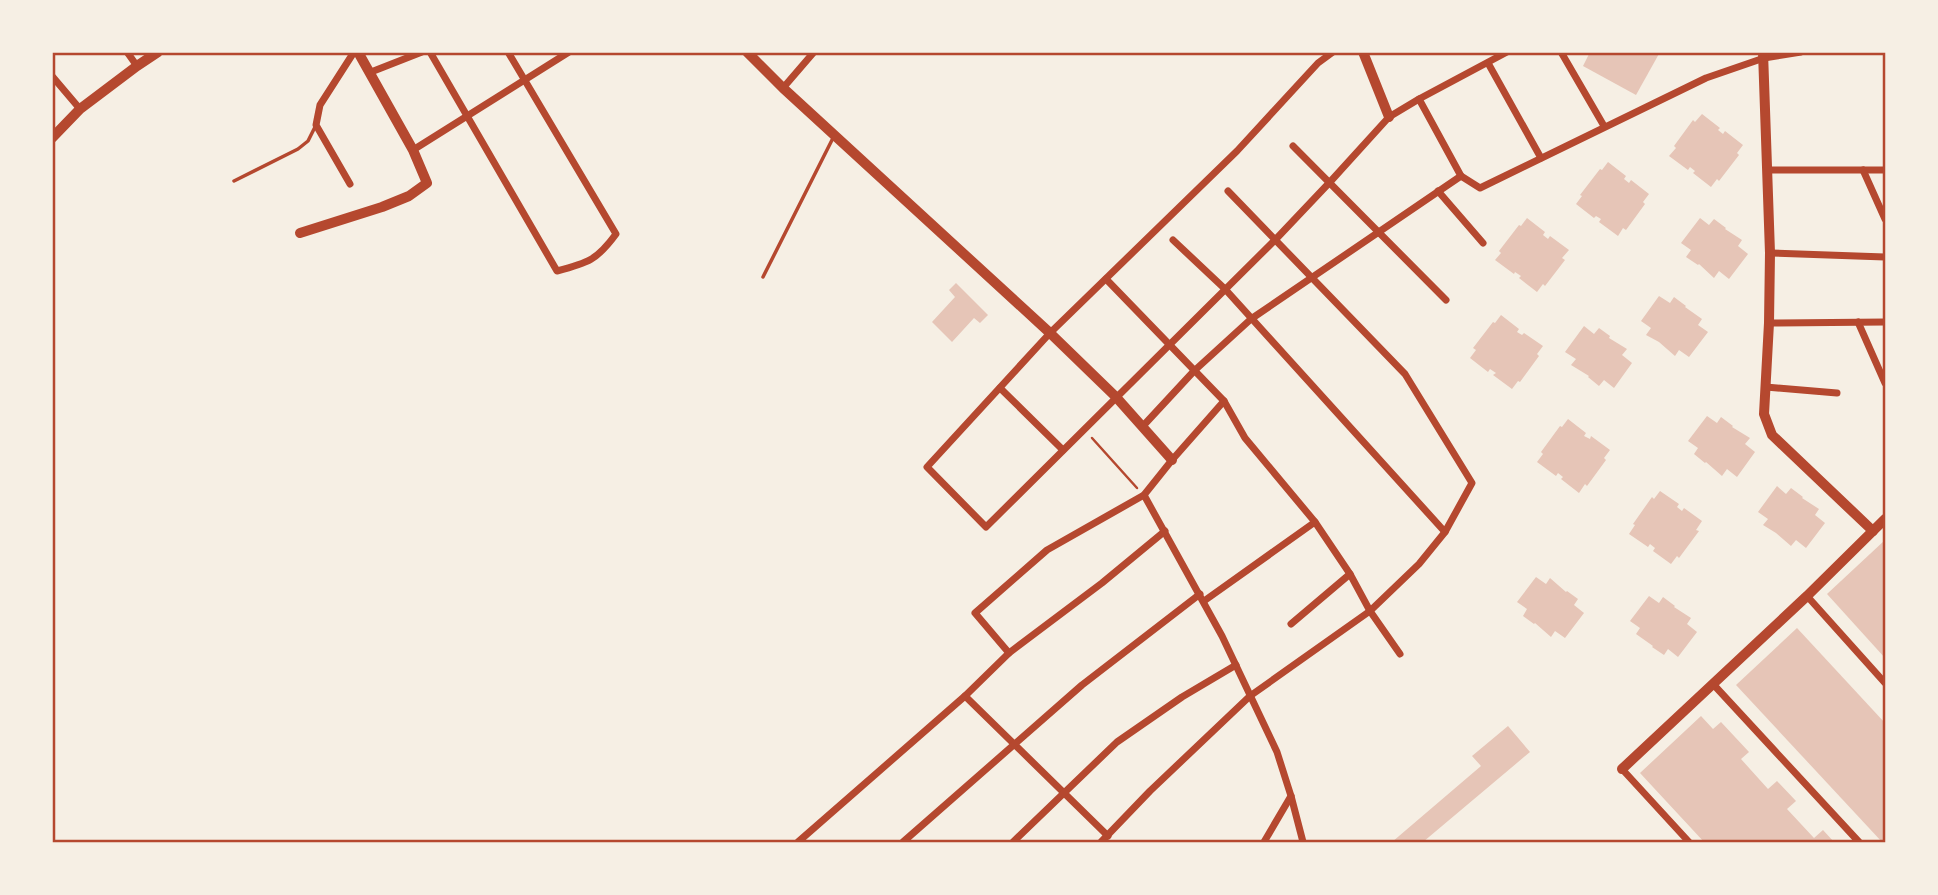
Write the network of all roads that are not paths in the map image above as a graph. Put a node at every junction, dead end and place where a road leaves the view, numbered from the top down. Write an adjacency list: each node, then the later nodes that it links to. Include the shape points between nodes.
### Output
1 (127, 52): 17 (street)
2 (158, 52): 17 (main road)
3 (356, 52): 18 (main road); 26 (street, via 320,105)
4 (422, 52): 18 (street)
5 (430, 52): 24 (street)
6 (508, 52): 20 (street)
7 (569, 52): 20 (street)
8 (747, 52): 21 (main road)
9 (814, 52): 21 (street)
10 (1333, 52): 52 (street)
11 (1363, 52): 25 (main road)
12 (1507, 52): 16 (street)
13 (1561, 52): 27 (street)
14 (1801, 52): 15 (street)
15 (1763, 55): 27 (street); 33 (main road)
16 (1488, 63): 22 (street); 32 (street)
17 (137, 66): 23 (main road)
18 (370, 72): 31 (main road)
19 (52, 76): 23 (street)
20 (524, 79): 24 (street); 24 (street, via 616,234 603,251 584,264 557,271)
21 (783, 88): 28 (main road)
22 (1419, 99): 25 (street); 36 (street)
23 (80, 109): 29 (main road)
24 (466, 116): 31 (street)
25 (1389, 117): 38 (street)
26 (316, 125): 37 (lane, via 298,149); 39 (street)
27 (1604, 127): 32 (street)
28 (835, 135): 50 (lane); 59 (main road)
29 (52, 138)
30 (1293, 146): 38 (street)
31 (413, 150): 44 (main road, via 427,183 383,207)
32 (1541, 158): 36 (street, via 1480,188)
33 (1768, 170): 34 (street); 48 (main road)
34 (1863, 170): 35 (street); 42 (street)
35 (1885, 170)
36 (1461, 176): 41 (street)
37 (234, 181)
38 (1330, 182): 43 (street); 45 (street)
39 (350, 184)
40 (1228, 191): 45 (street)
41 (1438, 191): 43 (street); 47 (street)
42 (1885, 219)
43 (1379, 232): 51 (street); 54 (street)
44 (300, 233)
45 (1276, 239): 51 (street); 53 (street)
46 (1173, 240): 53 (street)
47 (1483, 243)
48 (1770, 253): 49 (street); 58 (main road)
49 (1885, 257)
50 (763, 277)
51 (1311, 278): 55 (street); 75 (street, via 1405,374 1472,483)
52 (1106, 279): 59 (street); 60 (street)
53 (1224, 289): 55 (street); 60 (street)
54 (1446, 300)
55 (1251, 319): 61 (street); 75 (street)
56 (1858, 322): 57 (street); 58 (street); 62 (street)
57 (1885, 322)
58 (1769, 323): 63 (main road)
59 (1051, 333): 64 (street); 66 (main road)
60 (1169, 344): 61 (street); 66 (street)
61 (1194, 371): 67 (street); 68 (street)
62 (1885, 383)
63 (1766, 387): 65 (street); 76 (main road, via 1764,414 1772,435)
64 (1000, 388): 69 (street); 69 (street, via 927,467 986,527)
65 (1838, 393)
66 (1116, 397): 68 (main road); 69 (street)
67 (1224, 401): 70 (street); 73 (street, via 1245,438)
68 (1143, 426): 70 (main road)
69 (1063, 450)
70 (1172, 460): 71 (street)
71 (1144, 495): 74 (street); 82 (street, via 1047,550 975,613)
72 (1885, 519): 76 (main road)
73 (1315, 522): 77 (street); 79 (street)
74 (1165, 531): 79 (street); 82 (street)
75 (1445, 531): 80 (street, via 1419,564)
76 (1873, 531): 78 (main road)
77 (1350, 573): 80 (street); 81 (street)
78 (1807, 596): 85 (street); 86 (main road)
79 (1202, 597): 84 (street); 89 (street, via 1082,685)
80 (1370, 611): 83 (street); 88 (street)
81 (1292, 624)
82 (1009, 653): 87 (street)
83 (1401, 654)
84 (1236, 665): 88 (street); 91 (street, via 1117,742)
85 (1885, 683)
86 (1713, 684): 90 (main road); 101 (street)
87 (965, 696): 89 (street); 94 (street)
88 (1250, 696): 92 (street); 93 (street)
89 (1016, 744): 91 (street); 95 (street)
90 (1622, 769): 100 (street)
91 (1064, 793): 93 (street); 96 (street)
92 (1292, 796): 98 (street); 99 (street)
93 (1108, 836): 97 (street)
94 (798, 842)
95 (903, 842)
96 (1013, 842)
97 (1101, 842)
98 (1264, 842)
99 (1303, 842)
100 (1689, 842)
101 (1858, 842)

